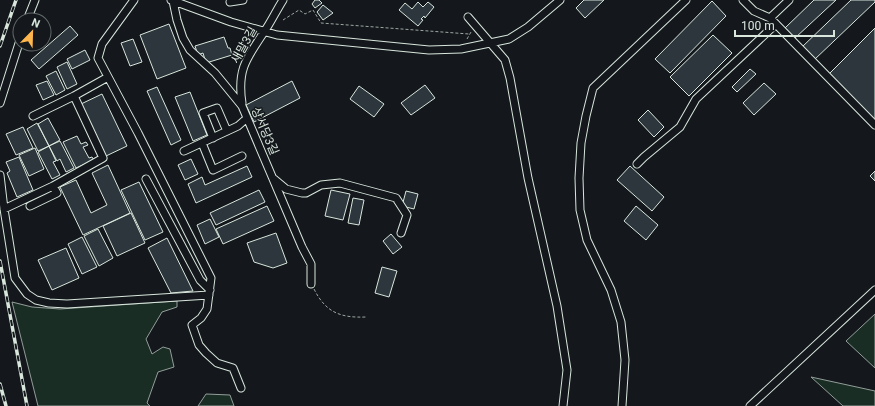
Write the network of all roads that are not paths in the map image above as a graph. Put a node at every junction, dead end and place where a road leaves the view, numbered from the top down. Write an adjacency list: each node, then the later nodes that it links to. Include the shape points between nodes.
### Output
1 (35, 0): 11 (street)
2 (134, 0): 18 (street, via 102,44 98,58)
3 (243, 0): 10 (street)
4 (283, 0): 15 (street, 새말3길)
5 (560, 0): 16 (street, via 528,27 510,38)
6 (686, 0): 43 (street, via 593,88 581,143 580,210 587,240 611,290 621,322 625,360)
7 (743, 0): 13 (street, via 754,11)
8 (789, 0): 13 (street)
9 (172, 1): 15 (street); 21 (street, 상서당3길, via 183,38 190,50 215,73)
10 (230, 2)
11 (30, 12)
12 (468, 17): 16 (street)
13 (770, 18): 14 (street)
14 (776, 24): 24 (street); 30 (street, via 696,99 680,127)
15 (264, 32): 16 (street, via 429,50 462,49); 21 (street, 새말3길, via 254,45 242,71)
16 (491, 44): 42 (street, via 505,60 510,78 528,178 557,306 568,370)
17 (16, 52): 20 (street)
18 (108, 77): 19 (street); 40 (street, via 211,278)
19 (74, 96): 22 (street); 34 (street, via 103,158)
20 (0, 103)
21 (242, 106): 23 (street, 상서당3길)
22 (33, 116)
23 (248, 118): 25 (street); 33 (street, 상서당3길)
24 (875, 125)
25 (227, 131): 26 (street); 26 (street, via 218,108 203,114)
26 (212, 138): 27 (street)
27 (202, 143): 28 (street); 29 (street, via 213,170)
28 (184, 151)
29 (242, 156)
30 (638, 164)
31 (0, 175): 36 (street)
32 (146, 179): 40 (street, via 200,280)
33 (273, 179): 37 (street, via 286,189 302,193 321,184 340,183 396,198 407,215); 38 (street, 상서당3길, via 310,264)
34 (53, 186): 35 (street, via 57,193); 36 (street)
35 (30, 206)
36 (4, 209): 40 (street, via 15,278 36,300 67,304)
37 (401, 233)
38 (311, 284)
39 (875, 290): 44 (street)
40 (209, 292): 41 (street, via 207,309 192,325 199,346 217,363 233,368)
41 (241, 388)
42 (563, 406)
43 (622, 406)
44 (750, 406)

